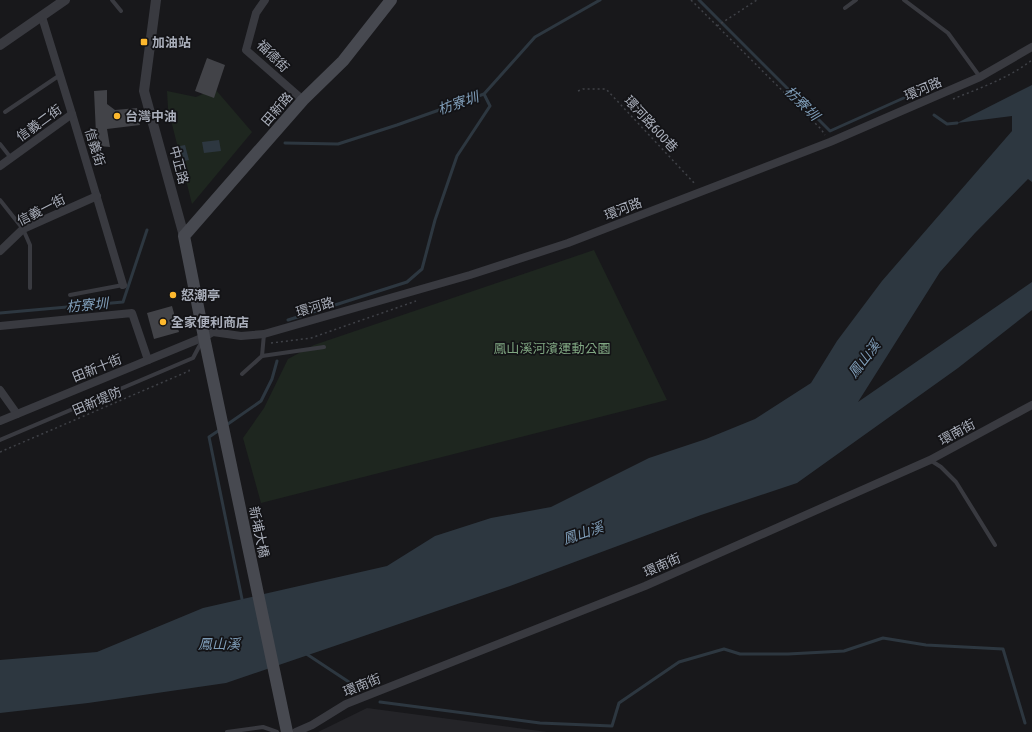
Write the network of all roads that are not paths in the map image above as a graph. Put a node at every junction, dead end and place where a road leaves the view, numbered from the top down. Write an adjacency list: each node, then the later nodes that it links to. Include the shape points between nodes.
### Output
1 (64, 0): 10 (street)
2 (112, 0): 9 (lane)
3 (156, 0): 24 (street, 中正路, via 144,91)
4 (265, 0): 15 (street, 福德街, via 256,13 246,50)
5 (391, 0): 15 (main road, 田新路, via 343,61)
6 (856, 0): 8 (lane)
7 (904, 0): 14 (lane, via 948,33)
8 (845, 8)
9 (121, 11)
10 (42, 17): 11 (street); 13 (street, 信義街)
11 (0, 45)
12 (1032, 46): 14 (street, 環河路)
13 (60, 75): 16 (lane); 17 (street, 信義街)
14 (980, 77): 30 (street, 環河路, via 830,142 568,243 470,275)
15 (303, 100): 24 (main road, 田新路)
16 (5, 112)
17 (72, 114): 19 (street, 信義二街); 21 (street, 信義街)
18 (0, 144): 19 (lane)
19 (11, 158): 20 (street, 信義二街)
20 (0, 166)
21 (97, 196): 23 (street, 信義一街); 26 (street, 信義街)
22 (0, 200): 23 (lane)
23 (24, 229): 25 (street, 信義一街); 27 (lane, via 30,245)
24 (184, 236): 31 (main road, 中正路)
25 (0, 251)
26 (123, 285): 28 (lane)
27 (30, 288)
28 (70, 295)
29 (0, 326): 34 (street, via 132,313)
30 (264, 334): 31 (street, 環河路, via 241,336 213,332); 33 (lane)
31 (204, 337): 34 (street, 田新十街); 40 (lane, via 193,358); 45 (main road, 新埔大橋)
32 (324, 347): 33 (lane)
33 (262, 356): 35 (lane)
34 (148, 360): 38 (street, 田新十街)
35 (242, 374)
36 (0, 390): 38 (street)
37 (1032, 405): 41 (street, 環南街)
38 (17, 414): 39 (street, 田新十街)
39 (0, 421)
40 (0, 440)
41 (930, 460): 42 (lane, via 956,482); 46 (street, 環南街, via 645,586 346,704)
42 (994, 545)
43 (227, 732): 44 (lane, via 263,727)
44 (277, 732)
45 (287, 732)
46 (296, 732)

